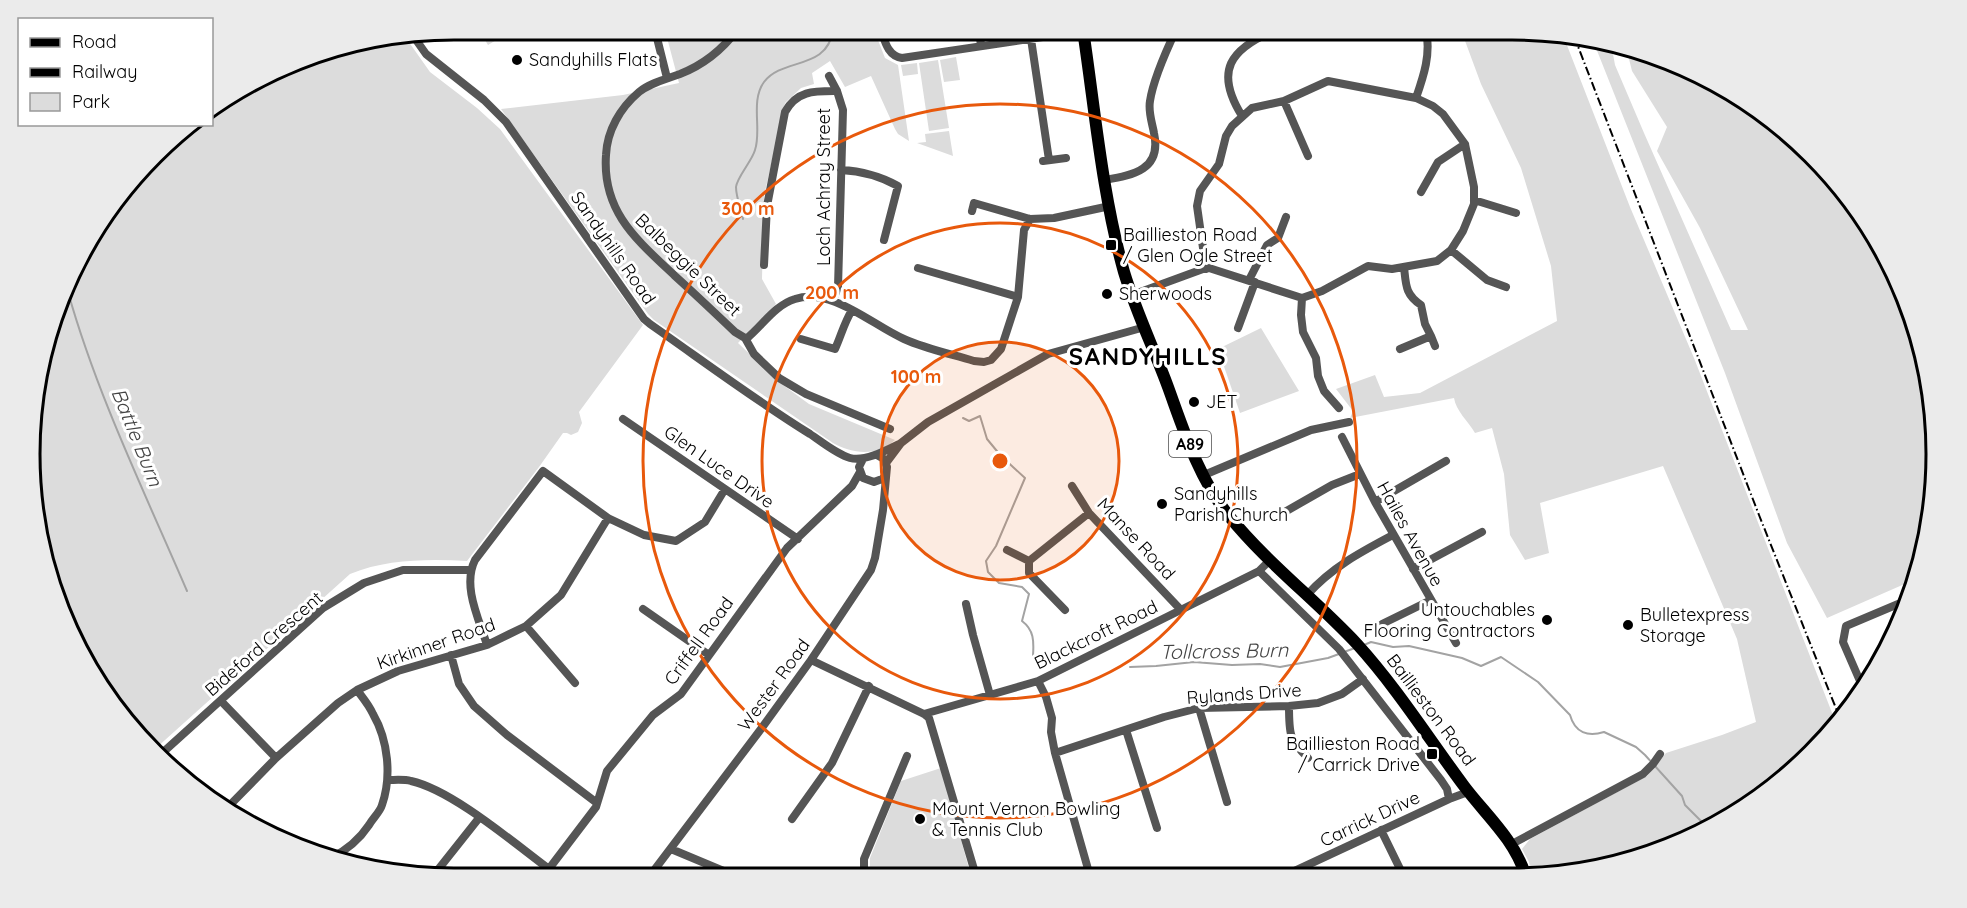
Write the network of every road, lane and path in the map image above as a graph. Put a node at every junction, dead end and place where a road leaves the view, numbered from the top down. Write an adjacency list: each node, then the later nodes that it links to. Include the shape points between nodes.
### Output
1 (658, 40): 14 (street)
2 (729, 40): 14 (street, Balbeggie Street, via 706,61)
3 (885, 40): 12 (street, via 890,53 900,58)
4 (980, 40): 12 (street)
5 (1024, 40): 12 (street)
6 (1031, 40): 21 (street, via 1046,160)
7 (1084, 40): 23 (main road, A89)
8 (1172, 40): 23 (street, via 1150,97 1155,142 1151,160 1134,174)
9 (1257, 40): 18 (street, via 1239,50 1231,62 1227,82)
10 (1428, 40): 16 (street, via 1426,69)
11 (418, 42): 58 (street, Sandyhills Road, via 426,54 484,100 506,123 644,319 793,424)
12 (981, 46)
13 (829, 76): 15 (street, Loch Achray Street)
14 (667, 78): 47 (street, Balbeggie Street, via 639,92 616,120 607,140 604,171 608,192 634,238)
15 (837, 91): 22 (street, Loch Achray Street, via 843,110); 33 (street, via 801,95 785,112 766,206)
16 (1416, 98): 17 (street, via 1328,81); 19 (street, via 1443,114)
17 (1284, 101): 18 (street, via 1252,108); 20 (street)
18 (1242, 116): 36 (street, via 1226,136 1219,164 1200,191 1197,206)
19 (1465, 144): 24 (street, via 1438,162); 25 (street)
20 (1308, 156)
21 (1066, 158)
22 (841, 170): 31 (street, via 883,177 898,186); 42 (street, Loch Achray Street, via 838,286)
23 (1105, 180): 26 (main road, A89)
24 (1421, 192)
25 (1474, 200): 28 (street); 32 (street)
26 (1109, 202): 30 (street, via 1054,218); 39 (main road, Baillieston Road / A89)
27 (972, 211): 30 (street, via 974,202)
28 (1516, 213)
29 (1286, 217): 37 (street, via 1278,238 1267,245)
30 (1030, 219): 40 (street, via 1024,230)
31 (884, 240)
32 (1451, 250): 34 (street, via 1437,261); 38 (street, via 1487,280)
33 (764, 265)
34 (1404, 267): 41 (street, via 1368,266); 46 (street, via 1410,298 1421,305)
35 (918, 268): 40 (street)
36 (1206, 269): 37 (street); 39 (street)
37 (1252, 281): 41 (street); 45 (street)
38 (1506, 287)
39 (1132, 295): 44 (main road, Baillieston Road / A89)
40 (1018, 297): 43 (street, via 1001,349 984,362 911,342)
41 (1302, 298): 51 (street, via 1303,332 1316,358 1324,391)
42 (833, 300): 43 (street); 47 (street, via 808,296 788,302)
43 (852, 310): 48 (street, via 835,349)
44 (1144, 327): 56 (street, Sandyhills Road, via 1048,354 928,422); 64 (main road, Baillieston Road / A89)
45 (1238, 328)
46 (1431, 336): 49 (street); 50 (street)
47 (746, 339): 54 (street, Balbeggie Street, via 754,354 779,378 806,394)
48 (801, 339)
49 (1436, 346)
50 (1400, 349)
51 (1339, 408)
52 (623, 419): 70 (street, Glen Luce Drive)
53 (1349, 422): 64 (street, via 1311,429)
54 (890, 429)
55 (1342, 437): 63 (street, Hailes Avenue)
56 (902, 443): 57 (street, Sandyhills Road); 61 (street, Sandyhills Road)
57 (877, 455): 59 (street, Sandyhills Road); 61 (street)
58 (852, 458): 59 (street, Sandyhills Road); 62 (street, Sandyhills Road)
59 (863, 459): 62 (street)
60 (1446, 462): 72 (street)
61 (886, 463): 65 (street)
62 (859, 470): 66 (street, Sandyhills Road); 68 (street, Criffell Road)
63 (1360, 474): 72 (street, Hailes Avenue); 74 (street)
64 (1204, 475): 80 (main road, Baillieston Road / A89, via 1227,514)
65 (885, 476): 67 (street); 71 (street, Wester Road)
66 (866, 481): 67 (street); 68 (street, Criffell Road)
67 (878, 482): 71 (street)
68 (852, 486): 78 (street, Criffell Road)
69 (1072, 486): 73 (street, Manse Road)
70 (725, 489): 75 (street, via 705,522 676,541 644,535); 78 (street, Glen Luce Drive)
71 (884, 492): 98 (street, Wester Road, via 871,570)
72 (1375, 502): 77 (street, Hailes Avenue)
73 (1089, 513): 81 (street); 91 (street, Manse Road)
74 (1283, 513)
75 (608, 518): 83 (street, via 543,471); 93 (street, Kirkinner Road, via 561,595)
76 (1482, 532): 82 (street)
77 (1393, 535): 82 (street, Hailes Avenue); 85 (street, via 1322,578)
78 (798, 539): 97 (street, Criffell Road, via 787,548)
79 (1007, 550): 81 (street)
80 (1270, 560): 84 (street, Blackcroft Road); 85 (main road, Baillieston Road / A89)
81 (1029, 561): 90 (street, via 1029,573)
82 (1413, 569): 86 (street, Hailes Avenue)
83 (470, 570): 95 (street, via 470,587); 106 (street, Bideford Crescent, via 403,570 364,583 323,608)
84 (1259, 571): 91 (street, Blackcroft Road); 99 (street, via 1339,649)
85 (1307, 595): 118 (main road, Baillieston Road / A89, via 1359,646)
86 (1431, 600): 92 (street); 94 (street, Hailes Avenue)
87 (966, 604): 105 (street)
88 (1898, 604): 100 (street, via 1846,626 1843,642)
89 (643, 609): 97 (street)
90 (1065, 610)
91 (1181, 610): 101 (street, Blackcroft Road)
92 (1382, 624)
93 (526, 626): 95 (street, Kirkinner Road); 102 (street)
94 (1456, 643)
95 (487, 645): 96 (street, Kirkinner Road)
96 (451, 655): 104 (street, Kirkinner Road, via 398,670); 122 (street, via 459,684 474,706)
97 (709, 655): 122 (street, Criffell Road, via 681,694 653,715 607,771)
98 (811, 660): 103 (street); 128 (street, Wester Road)
99 (1363, 679): 107 (street, Rylands Drive, via 1334,698); 119 (street, via 1441,780)
100 (1859, 680)
101 (1038, 681): 105 (street, Blackcroft Road); 112 (street, via 1052,718)
102 (575, 683)
103 (869, 686): 109 (street); 124 (street, via 832,762)
104 (357, 690): 115 (street, Kirkinner Road); 117 (street, via 374,714 386,754)
105 (990, 694): 109 (street, Blackcroft Road)
106 (221, 701): 111 (street, Bideford Crescent); 115 (street)
107 (1289, 706): 108 (street, Rylands Drive); 116 (street, via 1293,743)
108 (1199, 708): 110 (street, Rylands Drive); 120 (street)
109 (924, 714): 136 (street, via 931,723)
110 (1126, 730): 112 (street, Rylands Drive); 125 (street)
111 (166, 750)
112 (1055, 753): 137 (street)
113 (1660, 754): 127 (street, via 1643,774)
114 (907, 756): 135 (street, via 864,859)
115 (276, 758): 121 (street, Kirkinner Road)
116 (1308, 758)
117 (387, 780): 123 (street, via 410,781 436,790); 129 (street, via 382,807 366,830)
118 (1468, 792): 119 (street, Carrick Drive); 127 (main road, Baillieston Road / A89)
119 (1449, 799): 126 (street, Carrick Drive)
120 (1227, 802)
121 (232, 803)
122 (597, 803): 132 (street, Criffell Road)
123 (479, 818): 130 (street); 131 (street)
124 (792, 819)
125 (1157, 828)
126 (1381, 830): 138 (street, Carrick Drive); 139 (street)
127 (1510, 845): 140 (main road, Baillieston Road / A89)
128 (671, 849): 133 (street, Wester Road); 134 (street)
129 (343, 852)
130 (440, 867)
131 (548, 868)
132 (550, 868)
133 (656, 868)
134 (716, 868)
135 (864, 868)
136 (973, 868)
137 (1088, 868)
138 (1301, 868)
139 (1400, 868)
140 (1522, 868)

